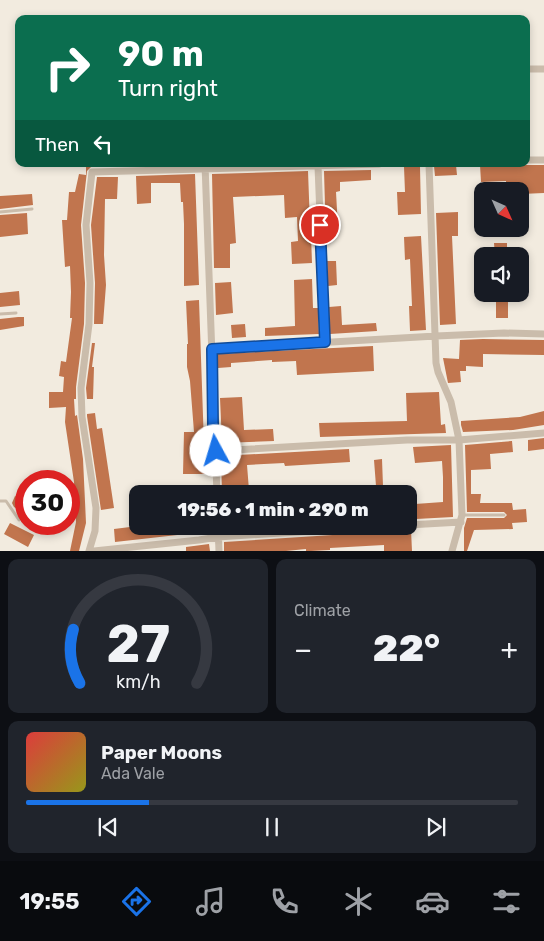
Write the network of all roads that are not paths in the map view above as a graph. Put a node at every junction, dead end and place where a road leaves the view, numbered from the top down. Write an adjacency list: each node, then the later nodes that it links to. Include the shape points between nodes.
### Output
1 (530, 69): 2 (street)
2 (544, 69)
3 (530, 160): 4 (street)
4 (544, 160)
5 (186, 167): 28 (street, via 91,173 86,225 89,324 81,388 82,417 96,508 95,531)
6 (205, 167): 16 (street)
7 (315, 167): 15 (street)
8 (429, 167): 14 (street)
9 (32, 209): 10 (lane)
10 (0, 212)
11 (16, 313): 12 (lane)
12 (0, 314)
13 (544, 334): 14 (street)
14 (436, 336): 15 (street); 18 (street, via 438,372 451,402)
15 (325, 342): 16 (street)
16 (212, 349): 19 (street)
17 (544, 433): 18 (street)
18 (459, 440): 19 (street, via 398,440); 24 (street)
19 (216, 451): 20 (street)
20 (217, 485)
21 (0, 501): 22 (lane, via 6,501)
22 (15, 514)
23 (504, 515): 24 (lane)
24 (462, 518): 25 (street); 31 (street)
25 (417, 524)
26 (249, 535): 27 (street)
27 (218, 537): 29 (street); 30 (street)
28 (89, 551)
29 (94, 551)
30 (219, 551)
31 (452, 551)

